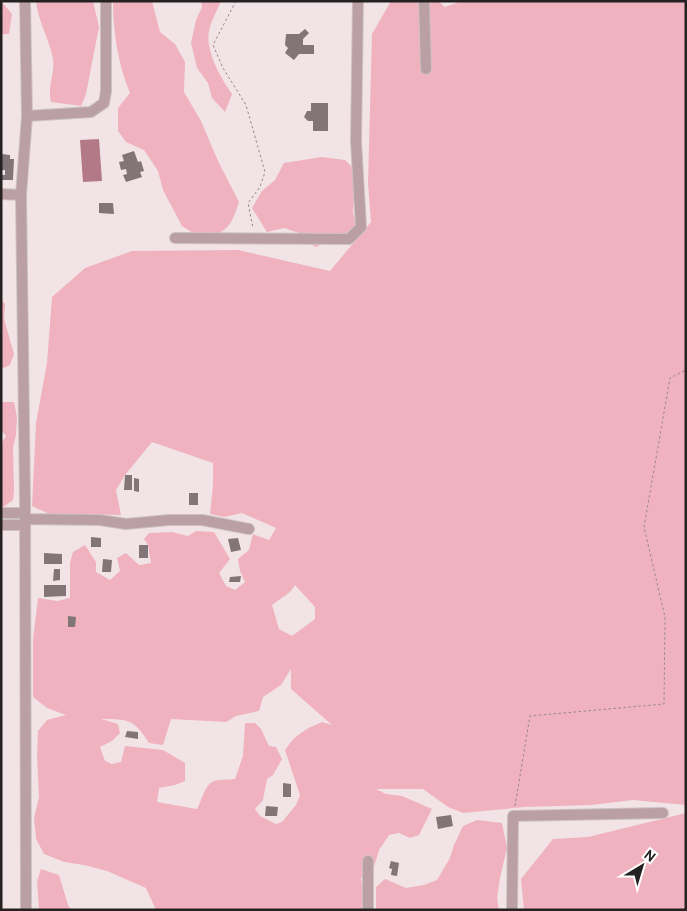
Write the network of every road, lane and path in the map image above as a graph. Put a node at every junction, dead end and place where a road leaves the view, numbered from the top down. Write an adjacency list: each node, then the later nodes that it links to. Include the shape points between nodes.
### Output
1 (25, 1): 7 (street)
2 (106, 1): 7 (street, via 104,103 91,112)
3 (236, 1): 11 (path, via 213,45 246,105 265,172 260,187 248,203)
4 (358, 1): 11 (street, via 356,141 362,228 349,239)
5 (424, 1): 6 (street)
6 (426, 69)
7 (26, 116): 9 (street)
8 (1, 194): 9 (street)
9 (21, 195): 14 (street)
10 (176, 238): 11 (street)
11 (255, 238)
12 (686, 370): 18 (path, via 670,378 644,527 665,617 664,704 530,716)
13 (1, 513): 14 (street)
14 (25, 519): 15 (street); 16 (street, via 100,520 126,524 202,520); 20 (street)
15 (1, 525)
16 (249, 529)
17 (663, 813): 18 (street)
18 (513, 816): 22 (street)
19 (368, 861): 21 (street)
20 (26, 910)
21 (368, 910)
22 (512, 910)

